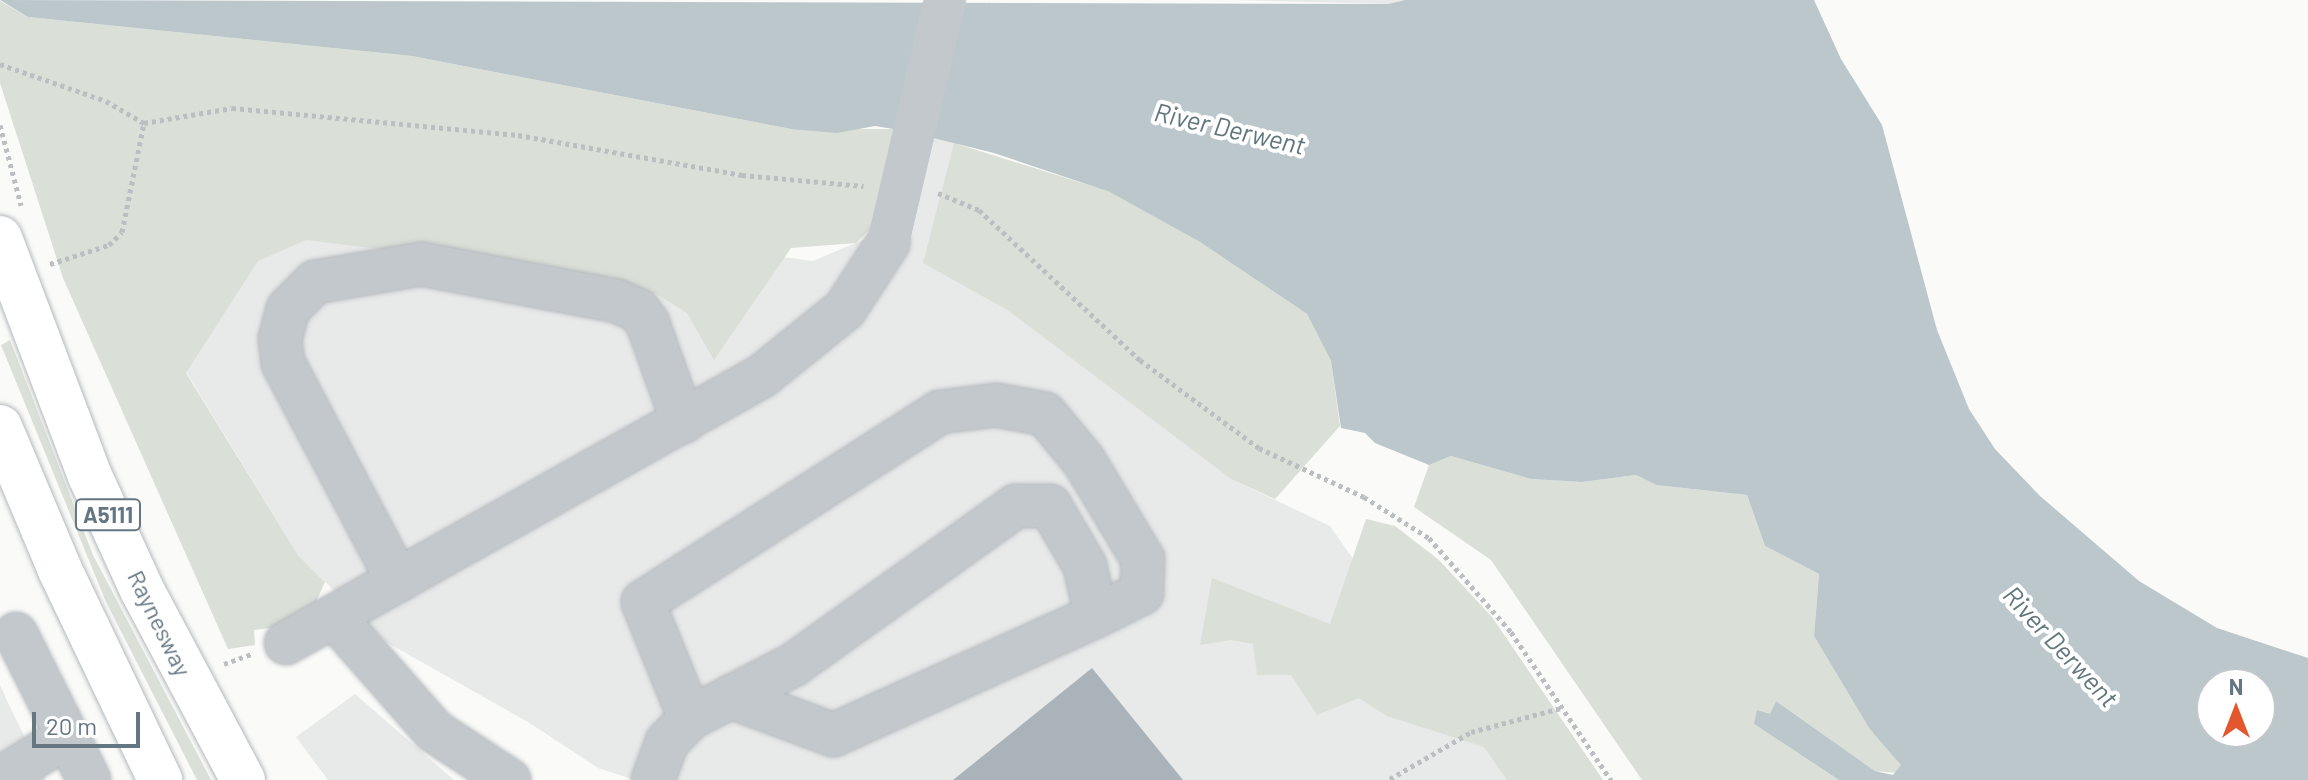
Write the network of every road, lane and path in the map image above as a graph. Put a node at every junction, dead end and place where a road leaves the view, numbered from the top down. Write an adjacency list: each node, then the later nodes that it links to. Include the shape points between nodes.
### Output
1 (945, 0): 10 (street, bridge, via 888,243 845,309 762,376)
2 (0, 64): 3 (path, via 106,101)
3 (144, 123): 6 (path, via 232,108 518,135 742,175); 9 (path, via 122,232 109,245)
4 (0, 125): 5 (path)
5 (11, 172)
6 (870, 186)
7 (933, 192): 18 (path, via 979,210 1140,360 1259,448 1364,497 1429,538 1479,589)
8 (0, 238): 25 (highway, Raynesway / A5111, via 90,476 142,590)
9 (41, 267)
10 (683, 422): 12 (street); 12 (street, via 648,324 639,311 617,301 421,264 315,282 288,309 280,339 283,363)
11 (0, 427): 24 (highway, A5111, via 60,570)
12 (398, 581): 13 (street)
13 (348, 609): 16 (street); 26 (street, via 434,731)
14 (1096, 616): 17 (street, via 834,735); 17 (street, via 1085,566 1050,506 1016,506 793,665); 19 (street, via 1142,593 1143,559 1084,461 1045,414 996,405 940,412 643,602)
15 (16, 634): 20 (street)
16 (286, 643)
17 (731, 697): 19 (street)
18 (1561, 708): 22 (path, via 1471,732); 28 (path)
19 (690, 718): 27 (street, via 667,742)
20 (66, 737): 21 (street); 23 (street)
21 (0, 779)
22 (1390, 779)
23 (89, 780)
24 (160, 780)
25 (243, 780)
26 (509, 780)
27 (653, 780)
28 (1611, 780)

